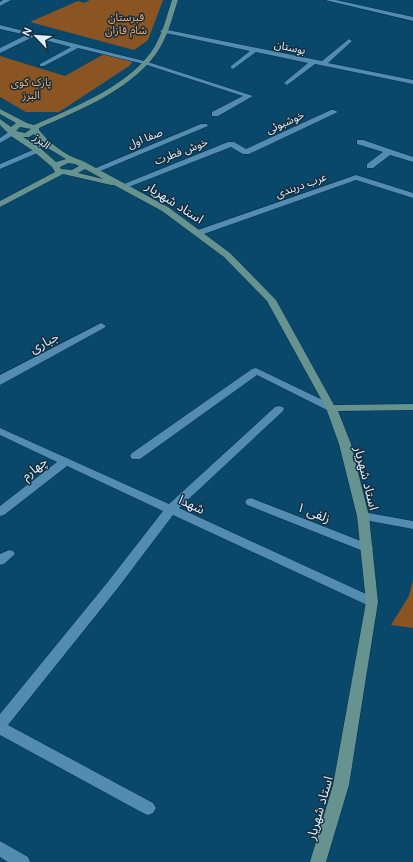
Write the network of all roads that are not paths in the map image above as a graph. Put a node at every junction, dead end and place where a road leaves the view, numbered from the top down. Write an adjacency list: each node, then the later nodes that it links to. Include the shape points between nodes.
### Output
1 (8, 0): 5 (street)
2 (175, 0): 9 (main road)
3 (328, 0): 6 (street)
4 (356, 0): 6 (street)
5 (0, 4)
6 (349, 4): 7 (street, via 407,14)
7 (413, 19)
8 (0, 27): 10 (street)
9 (163, 32): 13 (street, بوستان); 16 (main road, via 158,46)
10 (32, 35): 12 (street); 14 (street)
11 (349, 41): 17 (street)
12 (77, 46): 16 (street); 18 (street)
13 (255, 50): 15 (street, بوستان); 19 (street)
14 (0, 51)
15 (313, 62): 17 (street, بوستان); 21 (street)
16 (146, 63): 24 (street, via 249,96); 27 (main road, via 106,92 57,118)
17 (323, 64): 20 (street, بوستان)
18 (42, 65)
19 (233, 67)
20 (413, 82)
21 (287, 83)
22 (0, 111): 27 (main road, البرز)
23 (334, 112): 32 (street, خوشبوئی)
24 (215, 114)
25 (0, 121): 28 (main road, البرز)
26 (204, 126): 38 (street, صفا اول)
27 (32, 127): 28 (main road, via 26,135); 28 (main road, via 18,126 13,128); 35 (main road, البرز, via 44,142)
28 (13, 132): 29 (street); 31 (main road, البرز)
29 (0, 141)
30 (360, 142): 33 (street)
31 (38, 150): 37 (street); 39 (main road, البرز)
32 (246, 152): 40 (street, خوش فطرت, via 231,144)
33 (388, 152): 34 (street); 36 (street)
34 (413, 160)
35 (77, 162): 38 (main road, استاد شهریار); 39 (main road, via 67,161); 39 (main road, via 83,166 82,170)
36 (370, 166)
37 (0, 167)
38 (95, 170): 40 (main road, استاد شهریار)
39 (62, 171): 40 (main road, استاد شهریار); 42 (main road)
40 (123, 186): 43 (main road, استاد شهریار, via 165,209)
41 (413, 196): 43 (street, عرب دربندی, via 356,177)
42 (2, 201)
43 (198, 234): 47 (main road, استاد شهریار, via 227,255 271,300)
44 (101, 326): 45 (street, جباری, via 3,378)
45 (0, 382)
46 (413, 407): 47 (main road)
47 (331, 408): 50 (street, via 256,371); 55 (main road, استاد شهریار, via 345,444)
48 (279, 409): 53 (street)
49 (0, 431): 51 (street, شهدا)
50 (136, 456)
51 (66, 461): 53 (street, شهدا); 54 (street, چهارم)
52 (251, 502): 57 (street, زلفی ۱)
53 (171, 509): 58 (street, شهدا); 59 (street)
54 (0, 512)
55 (363, 516): 56 (street); 57 (main road, استاد شهریار)
56 (413, 525)
57 (367, 548): 58 (main road, استاد شهریار)
58 (372, 602): 64 (main road, استاد شهریار, via 341,785)
59 (0, 724)
60 (0, 728): 61 (street)
61 (148, 808)
62 (0, 848): 63 (street)
63 (22, 862)
64 (318, 862)

